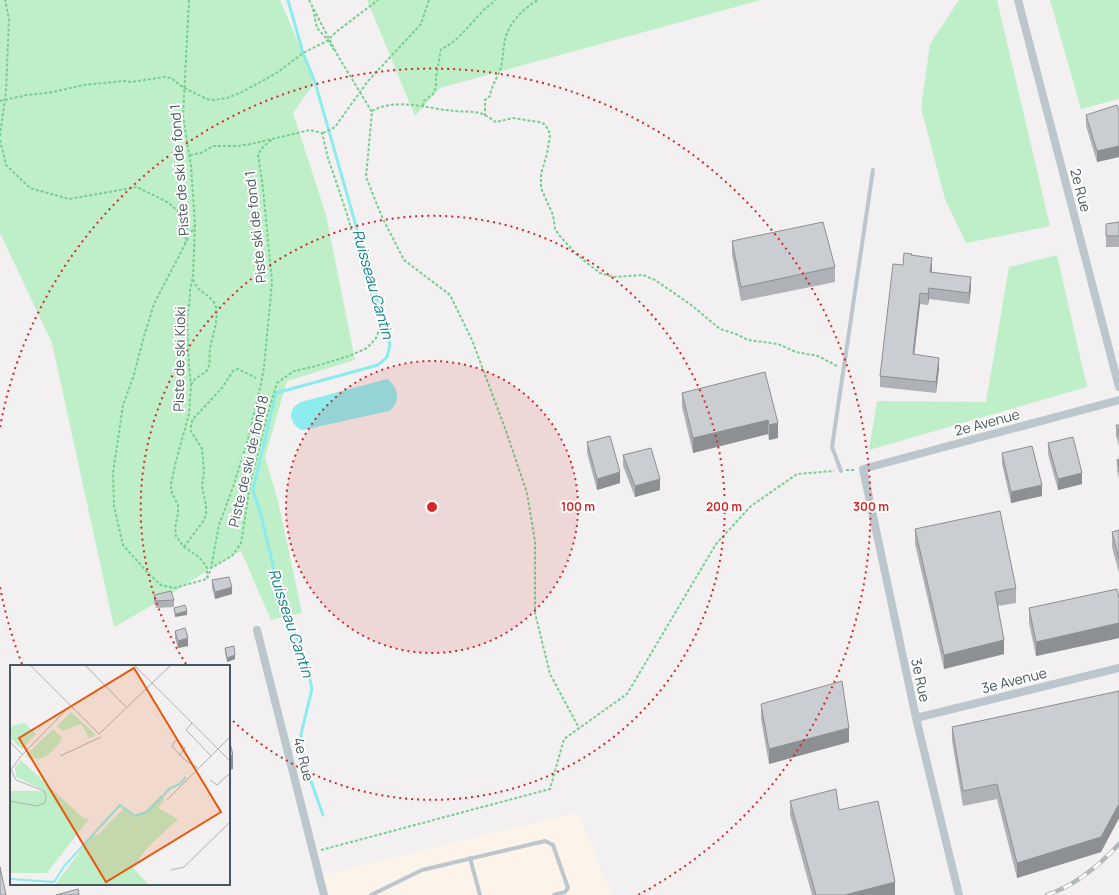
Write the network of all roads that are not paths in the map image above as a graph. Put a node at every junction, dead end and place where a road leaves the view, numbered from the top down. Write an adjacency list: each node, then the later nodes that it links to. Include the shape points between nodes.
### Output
1 (1018, 0): 3 (street, 2e Rue)
2 (873, 170): 6 (lane, via 832,447)
3 (1119, 387)
4 (1119, 400): 5 (street, 2e Avenue)
5 (863, 469): 9 (street, 3e Rue)
6 (841, 471)
7 (257, 630): 11 (street, 4e Rue)
8 (1119, 668): 9 (street, 3e Avenue)
9 (916, 718): 15 (street, 3e Rue)
10 (470, 858): 12 (lane, via 422,870); 13 (lane); 14 (lane, via 545,841 553,845 568,888 565,892)
11 (324, 895)
12 (371, 895)
13 (480, 895)
14 (554, 895)
15 (959, 895)

